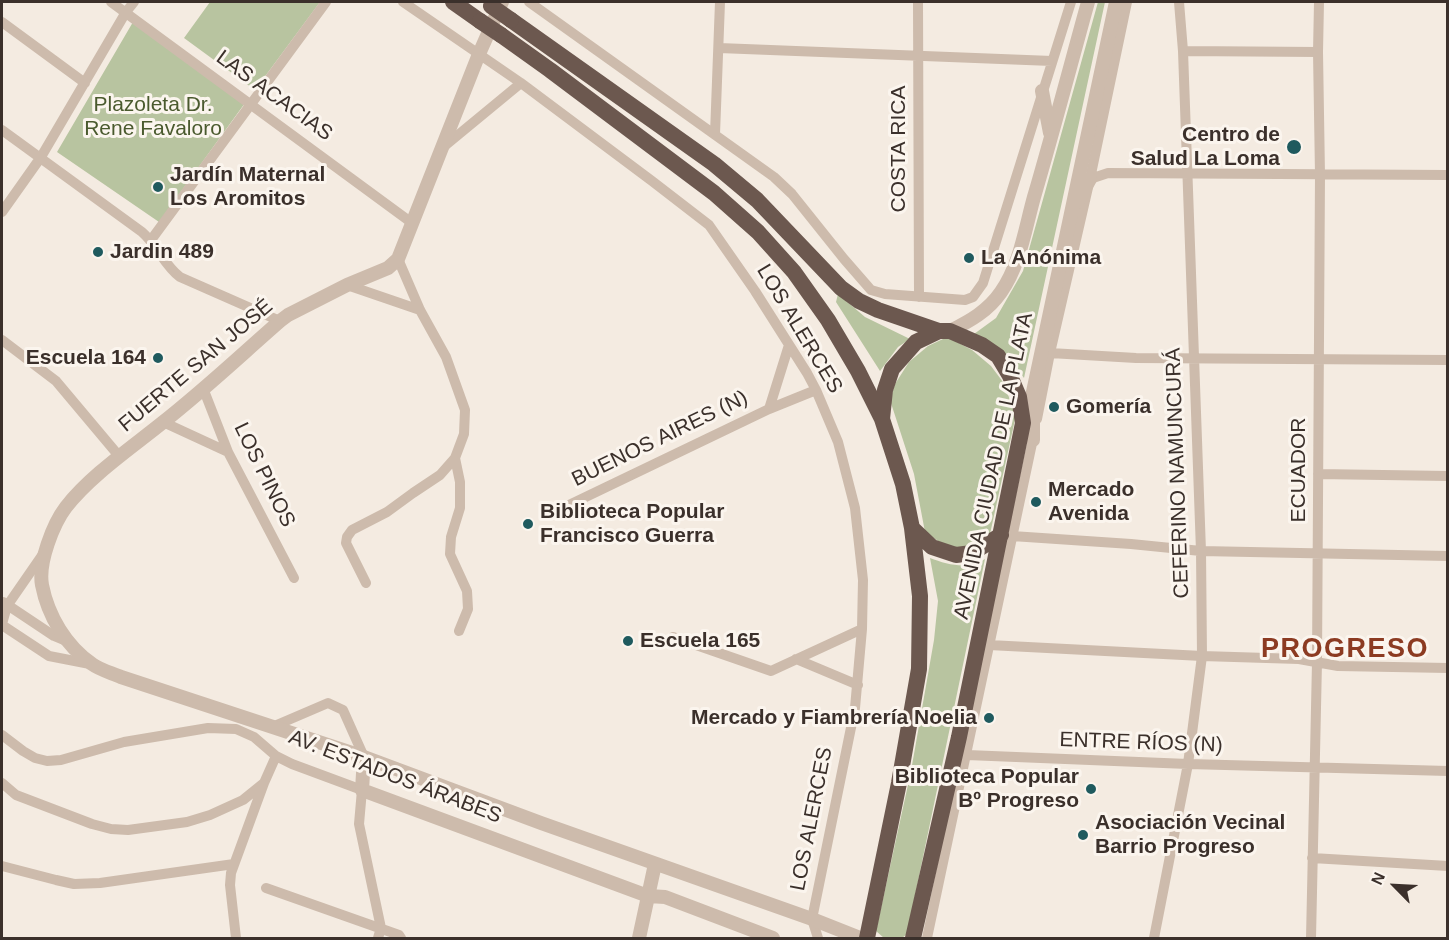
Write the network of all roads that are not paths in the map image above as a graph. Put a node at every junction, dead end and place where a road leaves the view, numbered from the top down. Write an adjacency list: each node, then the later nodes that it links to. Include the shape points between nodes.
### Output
1 (111, 2): 16 (street, LAS ACACIAS)
2 (134, 2): 16 (street)
3 (326, 2): 27 (street)
4 (403, 2): 21 (street, LOS ALERCES)
5 (453, 2): 57 (highway, AVENIDA CIUDAD DE LA PLATA, bridge, via 550,70 758,232 794,272 828,320)
6 (529, 2): 29 (street)
7 (720, 2): 18 (street)
8 (918, 2): 22 (street, COSTA RICA)
9 (1071, 2): 23 (street)
10 (1088, 2): 30 (street, AVENIDA CIUDAD DE LA PLATA)
11 (1116, 2): 38 (street, AVENIDA CIUDAD DE LA PLATA)
12 (1127, 2): 36 (street, AVENIDA CIUDAD DE LA PLATA)
13 (1179, 2): 19 (street, CEFERINO NAMUNCURÁ)
14 (1319, 2): 20 (street, ECUADOR)
15 (492, 3): 21 (street); 46 (highway, bridge, via 714,164 757,200 841,288 878,310)
16 (126, 12): 24 (street); 27 (street, LAS ACACIAS)
17 (2, 22): 24 (street)
18 (719, 48): 22 (street); 29 (street)
19 (1183, 51): 20 (street); 33 (street, CEFERINO NAMUNCURÁ)
20 (1318, 52): 34 (street, ECUADOR)
21 (479, 54): 25 (street, LOS ALERCES); 31 (street)
22 (918, 56): 23 (street); 43 (street, COSTA RICA)
23 (1052, 62): 26 (street)
24 (85, 83): 32 (street)
25 (521, 83): 31 (street); 48 (street, LOS ALERCES, via 709,225)
26 (1042, 91): 30 (street); 43 (street, via 983,283 973,297 965,300)
27 (251, 104): 39 (street, LAS ACACIAS); 40 (street)
28 (2, 130): 32 (street)
29 (715, 134): 43 (street, via 792,194 871,290)
30 (1051, 139): 46 (street, AVENIDA CIUDAD DE LA PLATA, via 1014,268 1001,292 970,321)
31 (441, 149): 39 (street)
32 (41, 157): 37 (street); 40 (street)
33 (1186, 174): 34 (street); 36 (street, via 1108,173); 50 (street, CEFERINO NAMUNCURÁ)
34 (1320, 175): 35 (street); 51 (street, ECUADOR)
35 (1448, 175)
36 (1090, 179): 38 (street); 49 (street, AVENIDA CIUDAD DE LA PLATA)
37 (2, 212)
38 (1070, 214): 55 (street, AVENIDA CIUDAD DE LA PLATA)
39 (412, 223): 41 (street)
40 (152, 240): 45 (street, via 180,277)
41 (398, 259): 42 (street, FUERTE SAN JOSÉ, via 388,268); 44 (street)
42 (347, 285): 44 (street); 45 (street, FUERTE SAN JOSÉ)
43 (919, 297)
44 (420, 310): 63 (street, via 446,357 465,410 464,434)
45 (280, 321): 53 (street, FUERTE SAN JOSÉ)
46 (945, 331): 57 (highway, via 916,342 892,369); 59 (highway, via 982,345 998,357 1019,397)
47 (2, 340): 62 (street, via 57,381)
48 (789, 345): 54 (street, LOS ALERCES); 56 (street, BUENOS AIRES (N))
49 (1050, 353): 50 (street); 60 (street, AVENIDA CIUDAD DE LA PLATA)
50 (1194, 358): 51 (street); 70 (street, CEFERINO NAMUNCURÁ)
51 (1319, 359): 52 (street); 64 (street, ECUADOR)
52 (1448, 360)
53 (203, 388): 58 (street, FUERTE SAN JOSÉ); 61 (street, LOS PINOS)
54 (816, 390): 56 (street, BUENOS AIRES (N)); 77 (street, LOS ALERCES, via 838,442 855,508 863,580)
55 (1033, 392): 59 (street, AVENIDA CIUDAD DE LA PLATA); 60 (street)
56 (769, 409): 66 (street, BUENOS AIRES (N))
57 (882, 419): 67 (highway, AVENIDA CIUDAD DE LA PLATA)
58 (163, 422): 61 (street); 62 (street, FUERTE SAN JOSÉ)
59 (1023, 423): 68 (highway, AVENIDA CIUDAD DE LA PLATA)
60 (1033, 440): 68 (street, AVENIDA CIUDAD DE LA PLATA)
61 (228, 452): 73 (street, LOS PINOS)
62 (119, 456): 69 (street, FUERTE SAN JOSÉ, via 65,508)
63 (455, 458): 74 (street, via 440,476 352,530 347,537 346,543); 78 (street, via 460,508 450,554 467,591 468,609)
64 (1318, 474): 65 (street); 71 (street, ECUADOR)
65 (1448, 476)
66 (569, 505)
67 (912, 528): 68 (highway, via 932,547 957,555 972,553); 110 (highway, AVENIDA CIUDAD DE LA PLATA, via 920,596 919,669 899,783 874,862)
68 (1007, 536): 70 (street); 81 (street, AVENIDA CIUDAD DE LA PLATA); 90 (highway, AVENIDA CIUDAD DE LA PLATA)
69 (45, 551): 75 (street, FUERTE SAN JOSÉ); 80 (street, AV. ESTADOS ÁRABES, via 42,582 50,610)
70 (1201, 551): 71 (street); 82 (street, CEFERINO NAMUNCURÁ)
71 (1318, 554): 72 (street); 84 (street, ECUADOR)
72 (1448, 556)
73 (294, 578)
74 (366, 583)
75 (4, 604): 76 (street, FUERTE SAN JOSÉ); 80 (street, AV. ESTADOS ÁRABES)
76 (2, 625): 85 (street, AV. ESTADOS ÁRABES, via 49,656)
77 (862, 629): 83 (street); 87 (street, LOS ALERCES)
78 (459, 632)
79 (673, 637): 83 (street, via 771,671)
80 (66, 641): 85 (street, AV. ESTADOS ÁRABES)
81 (989, 645): 82 (street); 88 (street, AVENIDA CIUDAD DE LA PLATA)
82 (1202, 656): 84 (street); 95 (street, CEFERINO NAMUNCURÁ)
83 (796, 659): 87 (street)
84 (1317, 662): 86 (street, via 1338,666); 96 (street, ECUADOR)
85 (93, 665): 89 (street, AV. ESTADOS ÁRABES)
86 (1448, 668)
87 (858, 685): 108 (street, LOS ALERCES)
88 (977, 701): 90 (highway); 92 (street, AVENIDA CIUDAD DE LA PLATA)
89 (272, 727): 94 (street, AV. ESTADOS ÁRABES); 94 (street, via 328,703 343,710)
90 (959, 737): 92 (highway); 116 (highway, AVENIDA CIUDAD DE LA PLATA)
91 (3, 741): 93 (street, AV. ESTADOS ÁRABES, via 47,761 124,742 208,728 236,729 254,737)
92 (967, 755): 95 (street, ENTRE RÍOS (N)); 117 (street, AVENIDA CIUDAD DE LA PLATA)
93 (276, 756): 99 (street); 100 (street, AV. ESTADOS ÁRABES)
94 (364, 757): 100 (street); 103 (street, AV. ESTADOS ÁRABES)
95 (1188, 764): 96 (street, ENTRE RÍOS (N)); 118 (street, CEFERINO NAMUNCURÁ)
96 (1314, 768): 97 (street, ENTRE RÍOS (N)); 101 (street, ECUADOR)
97 (1448, 771)
98 (2, 783): 99 (street, via 16,795 92,824 128,830 210,815 243,800)
99 (264, 783): 102 (street)
100 (362, 790): 107 (street, AV. ESTADOS ÁRABES); 109 (street, via 359,824)
101 (1312, 858): 105 (street); 119 (street, ECUADOR)
102 (234, 864): 104 (street, via 74,884); 111 (street, via 230,885)
103 (655, 864): 107 (street); 108 (street, AV. ESTADOS ÁRABES)
104 (2, 866)
105 (1448, 866)
106 (266, 888): 109 (street)
107 (648, 896): 113 (street); 114 (street, AV. ESTADOS ÁRABES, via 665,897)
108 (812, 919): 110 (street, AV. ESTADOS ÁRABES); 115 (street, LOS ALERCES)
109 (380, 933): 112 (street, via 399,935)
110 (860, 938)
111 (236, 939)
112 (401, 939)
113 (639, 939)
114 (773, 939)
115 (818, 939)
116 (913, 939)
117 (927, 939)
118 (1154, 939)
119 (1311, 939)

